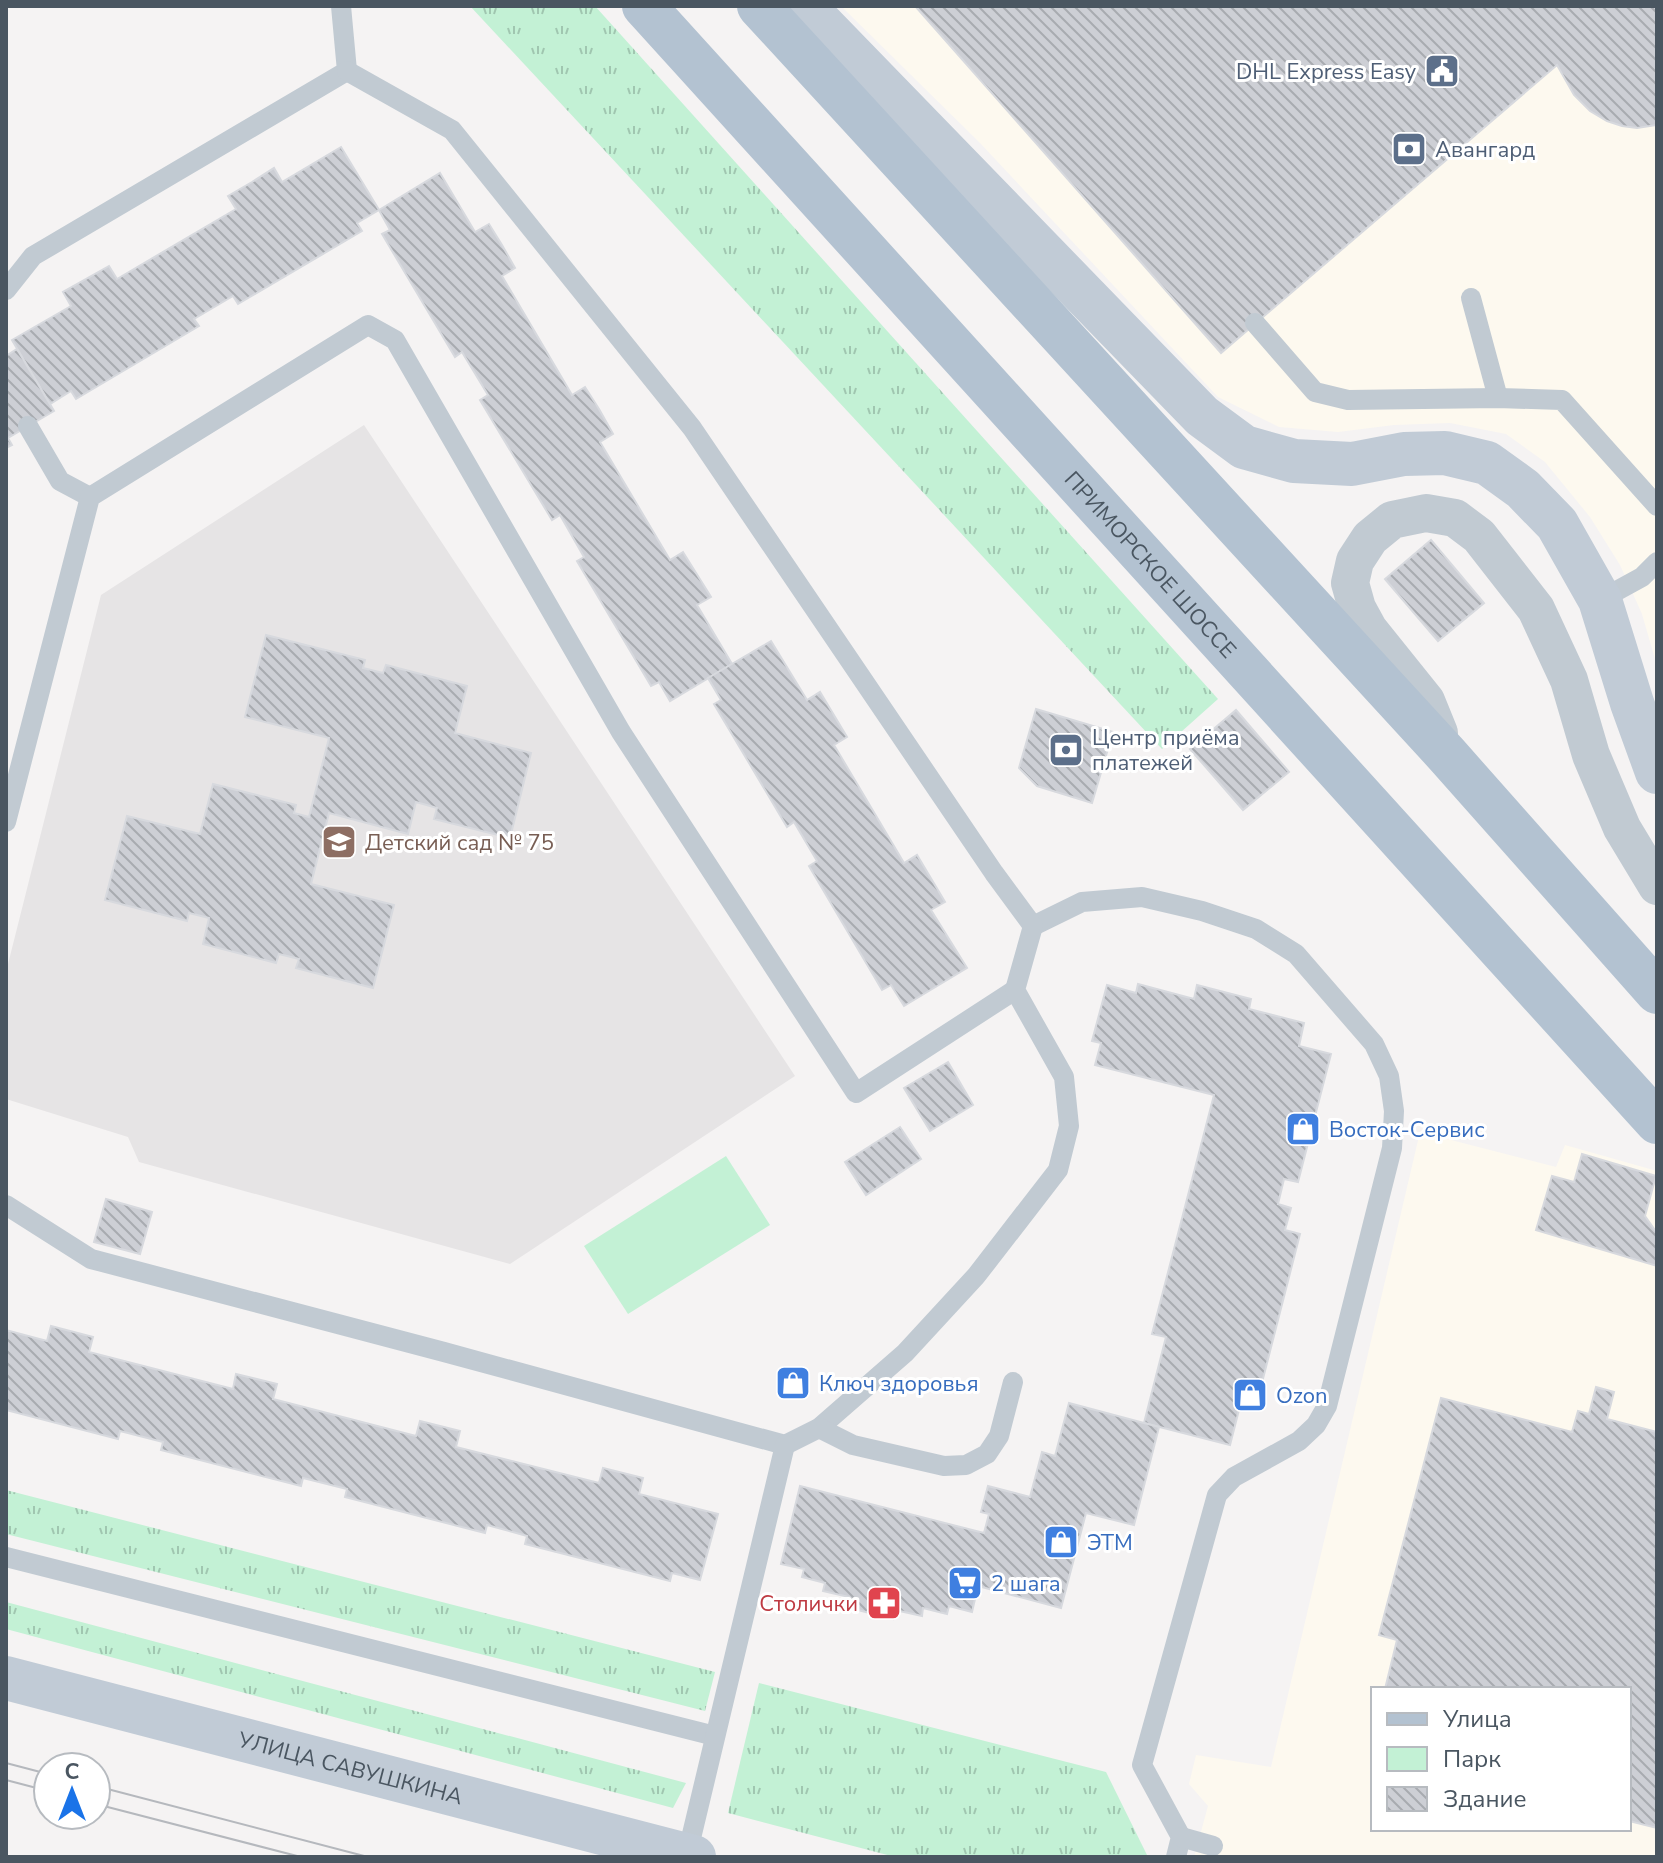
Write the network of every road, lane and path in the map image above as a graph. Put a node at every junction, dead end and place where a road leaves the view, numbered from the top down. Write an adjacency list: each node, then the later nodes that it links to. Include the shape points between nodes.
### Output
1 (341, 6): 5 (lane)
2 (644, 6): 22 (main road, ПРИМОРСКОЕ ШОССЕ)
3 (759, 6): 15 (main road)
4 (804, 6): 14 (main road, via 1202,416 1244,447 1294,461 1352,464 1445,453 1487,463 1523,489 1557,524)
5 (347, 71): 6 (lane, via 33,256); 19 (lane, via 452,130 692,428)
6 (6, 290)
7 (1471, 298): 9 (lane)
8 (1255, 323): 9 (lane, via 1315,392 1348,400)
9 (1498, 398): 12 (lane, via 1562,400)
10 (28, 426): 11 (lane, via 60,481)
11 (90, 497): 17 (lane); 20 (lane, via 368,325 395,340 621,732 856,1093)
12 (1657, 506)
13 (1657, 562): 14 (lane, via 1642,577)
14 (1600, 600): 16 (main road)
15 (1447, 755): 18 (street, via 1426,701 1369,630 1350,583 1355,561 1370,538 1392,520 1426,513 1455,518 1479,536 1536,609 1569,680 1591,755 1622,828); 21 (main road)
16 (1657, 772)
17 (6, 822)
18 (1657, 886)
19 (1033, 926): 20 (lane); 31 (lane, via 1082,902 1142,897 1256,929 1296,954 1374,1044 1389,1076 1392,1148 1327,1406 1299,1441 1234,1477 1217,1495 1142,1765)
20 (1015, 990): 25 (lane, via 1064,1077 1069,1126 1058,1170 966,1287 905,1353)
21 (1657, 992)
22 (1657, 1122)
23 (6, 1205): 26 (lane, via 91,1259)
24 (1013, 1382): 25 (lane, via 999,1436 987,1454 966,1465 944,1466 853,1445)
25 (819, 1428): 26 (lane)
26 (785, 1445): 29 (lane)
27 (6, 1557): 29 (lane)
28 (6, 1678): 32 (main road, УЛИЦА САВУШКИНА)
29 (715, 1736): 32 (lane)
30 (1213, 1846): 31 (lane)
31 (1178, 1847)
32 (690, 1856)

